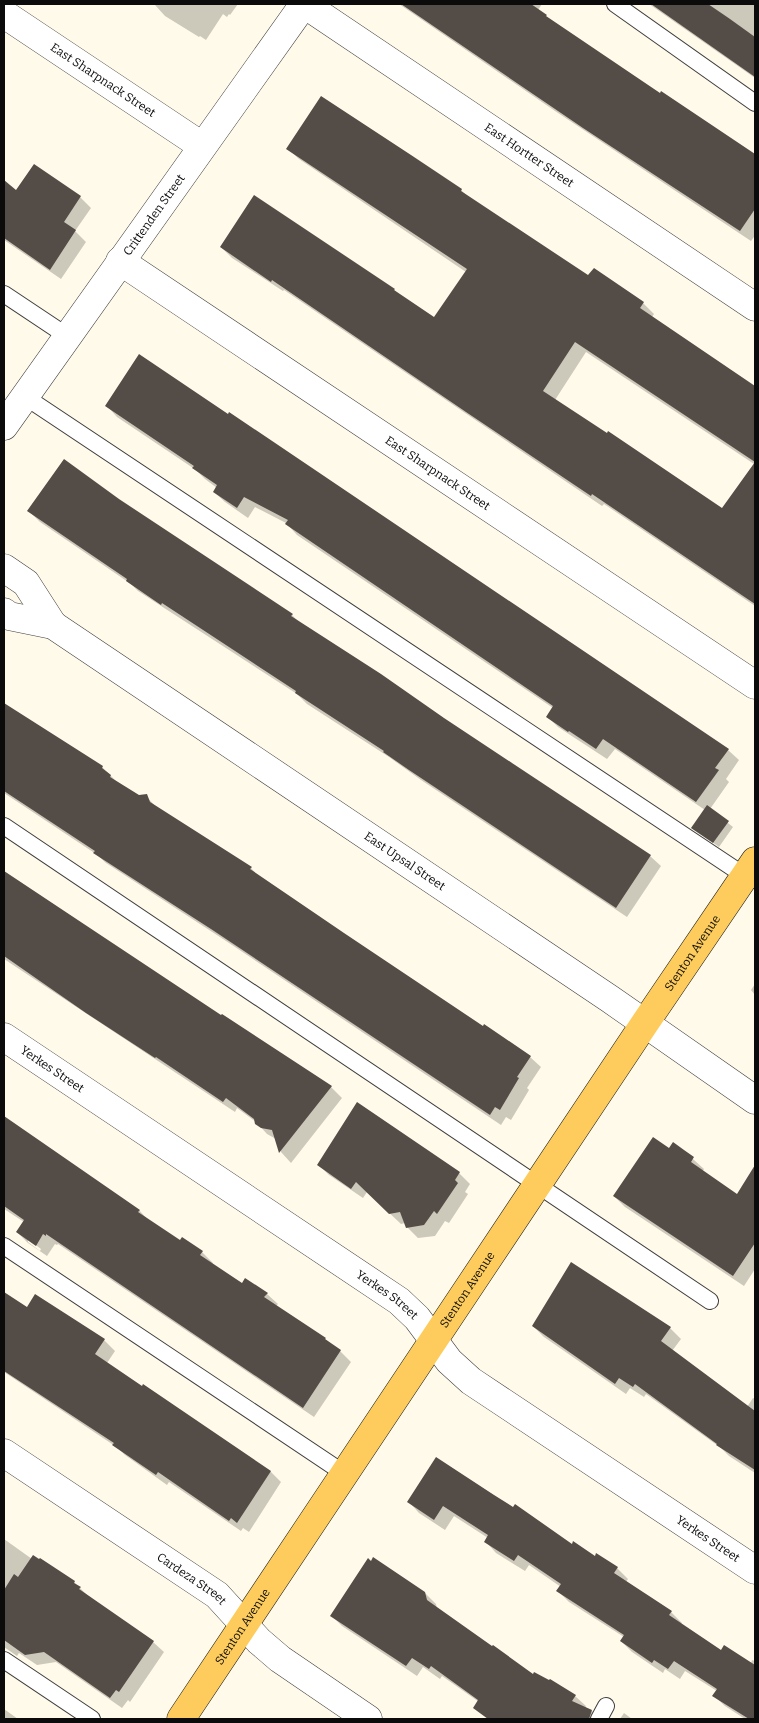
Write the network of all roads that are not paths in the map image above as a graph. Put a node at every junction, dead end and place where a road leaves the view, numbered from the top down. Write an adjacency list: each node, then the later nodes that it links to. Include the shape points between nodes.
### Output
1 (304, 4): 5 (street, Crittenden Street); 8 (street, East Hortter Street)
2 (615, 4): 4 (lane)
3 (4, 14): 5 (street, East Sharpnack Street)
4 (755, 103)
5 (202, 146): 6 (street, Crittenden Street)
6 (120, 260): 9 (street, Crittenden Street); 15 (street, East Sharpnack Street)
7 (4, 294): 9 (lane)
8 (755, 307)
9 (67, 336): 10 (street, Crittenden Street)
10 (24, 396): 11 (street, Crittenden Street); 17 (lane)
11 (4, 426)
12 (4, 568): 14 (street, East Upsal Street, via 26,583)
13 (4, 612): 14 (street, East Upsal Street, via 9,616)
14 (53, 625): 18 (street, East Upsal Street)
15 (755, 685)
16 (4, 826): 21 (lane)
17 (752, 873): 18 (main road, Stenton Avenue)
18 (645, 1023): 20 (street, East Upsal Street); 21 (main road, Stenton Avenue)
19 (4, 1037): 24 (street, Yerkes Street, via 399,1302)
20 (755, 1100)
21 (538, 1184): 23 (lane); 24 (main road, Stenton Avenue)
22 (4, 1246): 26 (lane)
23 (710, 1301)
24 (434, 1340): 26 (main road, Stenton Avenue); 27 (street, Yerkes Street, via 449,1361 471,1381)
25 (4, 1453): 28 (street, Cardeza Street, via 217,1595)
26 (345, 1474): 28 (main road, Stenton Avenue)
27 (755, 1570)
28 (244, 1624): 31 (main road, Stenton Avenue); 32 (street, Cardeza Street, via 280,1659)
29 (4, 1660): 30 (lane)
30 (92, 1719)
31 (180, 1719)
32 (368, 1719)

